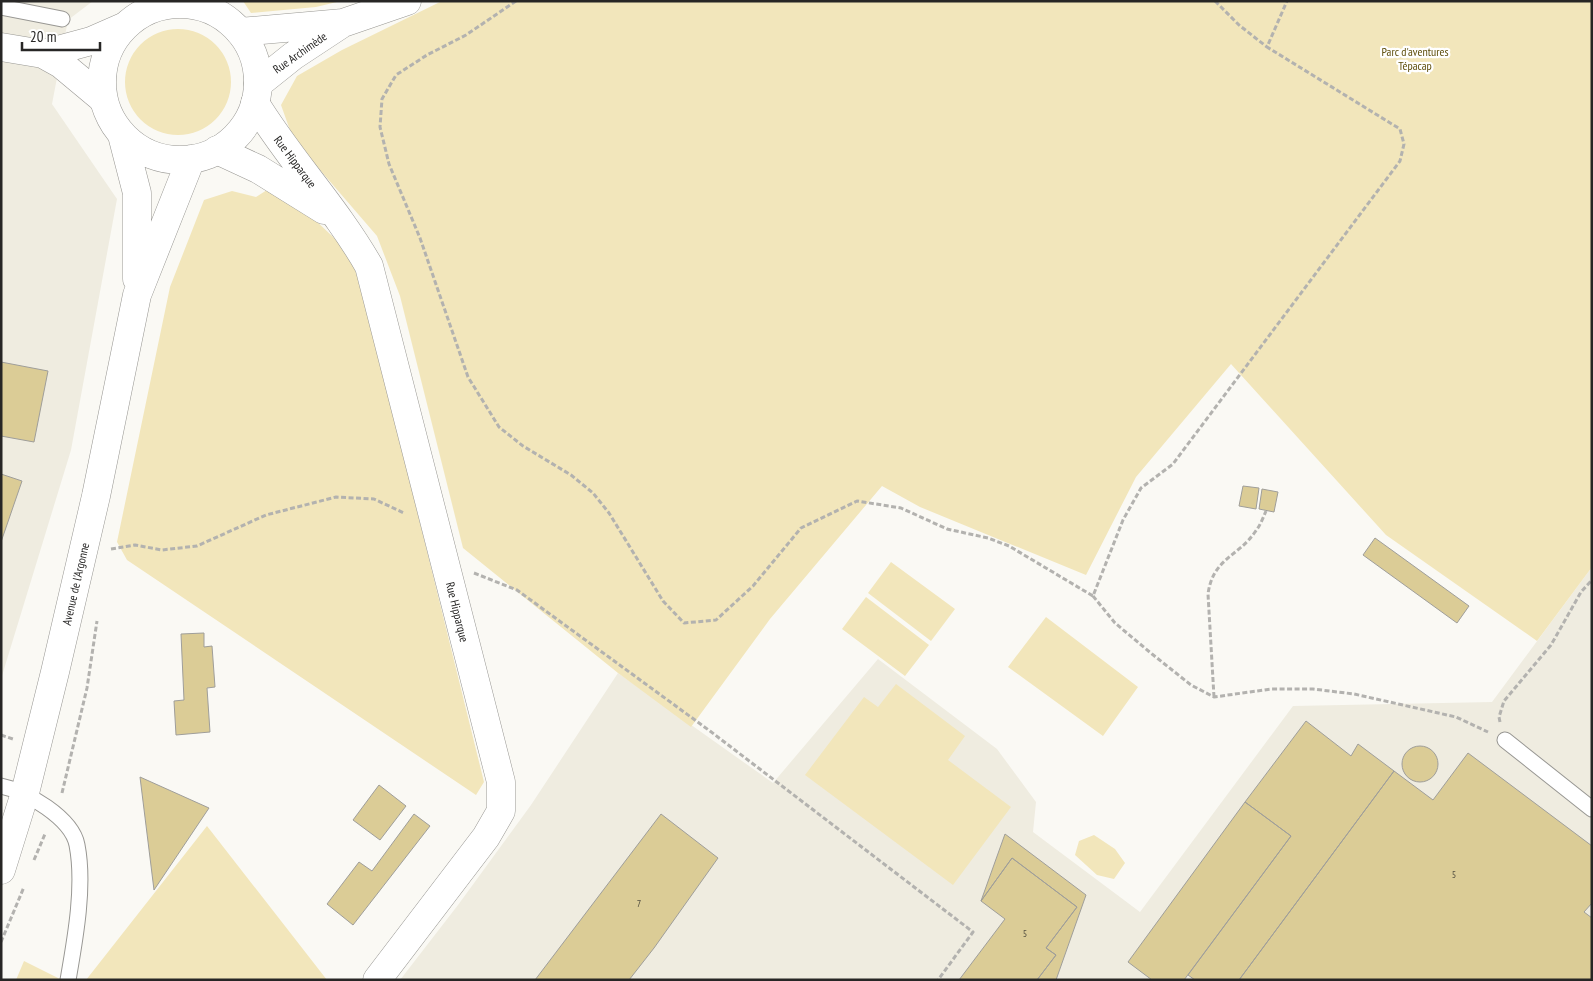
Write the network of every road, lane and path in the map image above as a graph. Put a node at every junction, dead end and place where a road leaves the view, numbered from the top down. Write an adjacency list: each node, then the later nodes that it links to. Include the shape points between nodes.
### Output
1 (407, 1): 9 (street, Rue Archimède)
2 (516, 1): 25 (path, via 466,35 396,75 382,100 380,126 389,164 420,238 468,376 488,411 499,426 523,446 593,492 610,513 663,601 684,623 716,620 753,586 801,528 857,501 900,508 947,529 1010,546)
3 (1215, 1): 11 (path)
4 (1287, 1): 11 (path)
5 (1, 7): 8 (lane)
6 (139, 13): 7 (street, via 164,5 186,3); 12 (street, via 91,41); 14 (street, via 110,45 103,67)
7 (230, 17): 9 (street, Rue Archimède); 13 (street, via 254,56)
8 (62, 19)
9 (343, 23): 13 (street, Rue Archimède, via 293,56)
10 (1, 47): 12 (street)
11 (1267, 47): 25 (path, via 1400,129 1404,144 1400,161 1173,464 1141,488 1123,520)
12 (44, 54): 14 (street)
13 (257, 93): 16 (street, via 247,122 234,138); 18 (street, Rue Hipparque, via 279,142)
14 (103, 98): 15 (street, via 108,115)
15 (122, 135): 17 (street, via 142,151 166,159); 19 (street, Avenue de l'Argonne, via 137,193)
16 (217, 150): 17 (street); 18 (street, Rue Hipparque, via 258,170)
17 (192, 159): 19 (street, Avenue de l'Argonne)
18 (338, 219): 21 (street, Rue Hipparque, via 369,266)
19 (137, 295): 28 (street, Avenue de l'Argonne, via 96,496)
20 (1266, 511): 26 (path, via 1255,532 1212,574 1209,584)
21 (432, 516): 22 (path, via 406,514 374,499 336,497 266,515 197,546 162,550 135,545); 23 (street, Rue Hipparque)
22 (108, 550)
23 (447, 573): 36 (street, Rue Hipparque, via 501,782 501,811 486,837); 37 (path, via 465,569 517,590 717,736 973,932)
24 (1592, 580): 27 (path, via 1581,592 1551,645 1504,700 1499,717)
25 (1093, 596): 26 (path, via 1115,623 1152,654)
26 (1214, 697): 27 (path, via 1271,688 1354,694 1456,717)
27 (1505, 740): 29 (lane)
28 (13, 789): 32 (street, Avenue de l'Argonne); 35 (lane, via 54,813 64,822 77,844 79,880)
29 (1592, 809)
30 (42, 842): 31 (path)
31 (31, 869)
32 (1, 870)
33 (27, 878): 34 (path)
34 (1, 942)
35 (68, 980)
36 (377, 980)
37 (938, 980)

